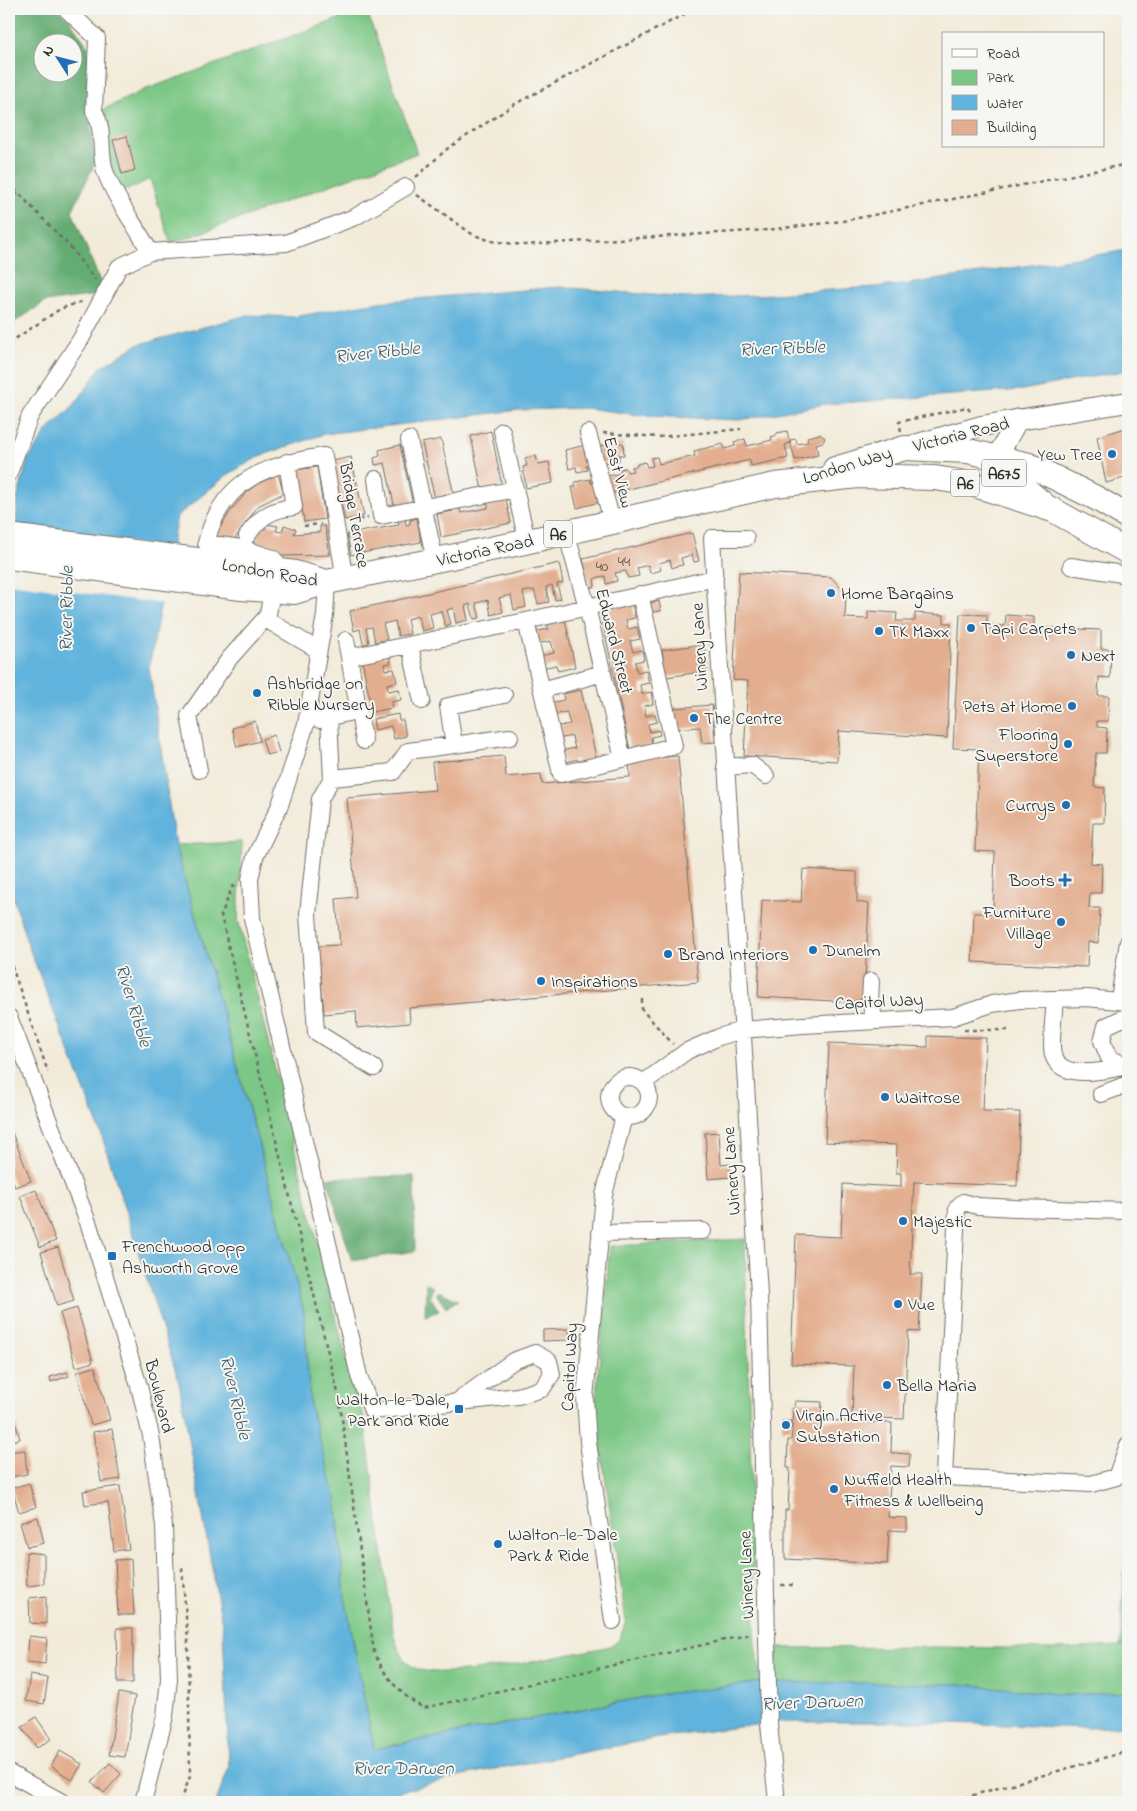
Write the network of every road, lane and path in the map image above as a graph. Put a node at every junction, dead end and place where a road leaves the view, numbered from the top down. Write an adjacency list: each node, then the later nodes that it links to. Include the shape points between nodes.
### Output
1 (66, 9): 8 (street, via 97,38 94,111 99,119 104,170)
2 (694, 9): 5 (path, via 515,104 447,148)
3 (1128, 164): 5 (path, via 843,221 766,230 524,245 491,241 472,234)
4 (9, 183): 6 (path)
5 (406, 187): 8 (street, via 355,217 286,243)
6 (18, 194): 7 (path); 9 (path, via 70,247)
7 (9, 197)
8 (150, 252): 9 (street, via 119,267)
9 (105, 294): 10 (path, via 60,309); 21 (street, via 30,416)
10 (9, 344)
11 (1128, 402): 12 (main road, Victoria Road)
12 (1018, 419): 13 (main road, Victoria Road); 19 (main road, Victoria Road / A675)
13 (981, 426): 18 (main road, Victoria Road); 18 (path, via 967,406 899,422)
14 (741, 429): 16 (path, via 659,437)
15 (502, 430): 24 (street)
16 (588, 433): 28 (street, East View)
17 (409, 440): 25 (street)
18 (905, 448): 19 (highway, London Way / A6, via 960,450); 23 (highway, London Way / A6)
19 (997, 458): 26 (main road, Victoria Road / A675, via 999,470 1024,484); 27 (highway, London Way / A6, via 1029,466 1096,498)
20 (287, 462): 31 (street, via 294,507 280,508 264,515); 41 (street, via 258,473 237,489 220,511 206,543 241,548 274,558); 42 (street, Bridge Terrace, via 324,456)
21 (9, 473)
22 (376, 479): 25 (street, via 382,516)
23 (788, 483): 26 (highway, London Way / A6, via 858,476 935,478 972,484); 28 (highway, Victoria Road / A6)
24 (515, 489): 25 (street); 33 (street)
25 (424, 508): 36 (street)
26 (1053, 510): 34 (highway, London Way / A6)
27 (1128, 518)
28 (612, 521): 29 (highway, Victoria Road / A6)
29 (566, 532): 33 (highway, Victoria Road / A6); 44 (street, Edward Street)
30 (9, 536): 38 (highway, A6)
31 (247, 536)
32 (746, 538): 40 (street, Winery Lane, via 712,538)
33 (527, 541): 36 (highway, Victoria Road / A6)
34 (1128, 552)
35 (9, 557): 38 (highway, A6)
36 (435, 561): 42 (highway, Victoria Road / A6)
37 (1071, 566): 39 (street)
38 (170, 568): 41 (highway, London Road / A6)
39 (1128, 575)
40 (715, 578): 43 (street); 62 (street, Winery Lane)
41 (278, 581): 42 (highway, London Road / A6, via 294,592); 45 (street)
42 (336, 581): 49 (street, Bridge Terrace)
43 (640, 594): 44 (street); 61 (street, via 674,746)
44 (587, 607): 46 (street); 51 (street, Edward Street)
45 (268, 615): 49 (street, via 267,620); 63 (street, via 228,659 189,716)
46 (526, 621): 48 (street); 52 (street)
47 (346, 640): 50 (street)
48 (410, 646): 50 (street); 54 (street)
49 (318, 650): 57 (street, Bridge Terrace)
50 (349, 657): 55 (street)
51 (603, 673): 52 (street); 61 (street, Edward Street)
52 (542, 690): 61 (street, via 560,774)
53 (504, 695): 60 (street, via 448,706)
54 (422, 701)
55 (359, 710): 56 (street); 59 (street)
56 (329, 718): 57 (street); 65 (street)
57 (306, 724): 85 (street, Bridge Terrace, via 280,805 255,857 250,879 252,918 359,1376 372,1410)
58 (510, 737): 60 (street)
59 (364, 741)
60 (454, 745): 65 (street, via 408,751 392,772)
61 (623, 759)
62 (725, 767): 64 (street, via 752,765); 74 (street, Winery Lane)
63 (199, 770)
64 (766, 776)
65 (332, 778): 77 (street, via 320,799 308,914 316,1032)
66 (1128, 942): 70 (street)
67 (871, 982): 73 (street, via 870,1001)
68 (642, 999): 75 (path, via 642,1010)
69 (1055, 1000): 70 (street, Capitol Way); 73 (street, Capitol Way, via 992,1004 953,1017); 76 (street, via 1053,1055 1060,1065 1070,1072)
70 (1124, 1001)
71 (9, 1017): 91 (street, Boulevard, via 89,1225 139,1386 151,1436 164,1526 169,1679 165,1716)
72 (1128, 1020): 76 (street, via 1123,1018 1106,1026 1102,1042 1109,1058)
73 (875, 1021): 74 (street, Capitol Way)
74 (742, 1030): 75 (street, Capitol Way); 92 (street, Winery Lane, via 759,1294 768,1720)
75 (682, 1055): 78 (street, Capitol Way)
76 (1128, 1066)
77 (374, 1068)
78 (643, 1083): 81 (street, via 649,1093 646,1108 636,1115); 81 (street, via 630,1077 618,1080 613,1086 609,1096 611,1104)
79 (1128, 1084): 80 (street)
80 (1101, 1094)
81 (624, 1116): 84 (street, Capitol Way, via 604,1195)
82 (1128, 1211): 86 (street, via 978,1206 963,1202 957,1208 944,1478 1091,1484 1116,1477)
83 (703, 1231): 84 (street)
84 (600, 1233): 87 (street, Capitol Way, via 585,1398 588,1442)
85 (458, 1401): 85 (street, via 513,1361 535,1353 549,1361 552,1374 542,1389 518,1396)
86 (1128, 1445)
87 (613, 1621)
88 (1128, 1751): 93 (path)
89 (9, 1773): 90 (street)
90 (62, 1802)
91 (143, 1802)
92 (776, 1802)
93 (949, 1802)

